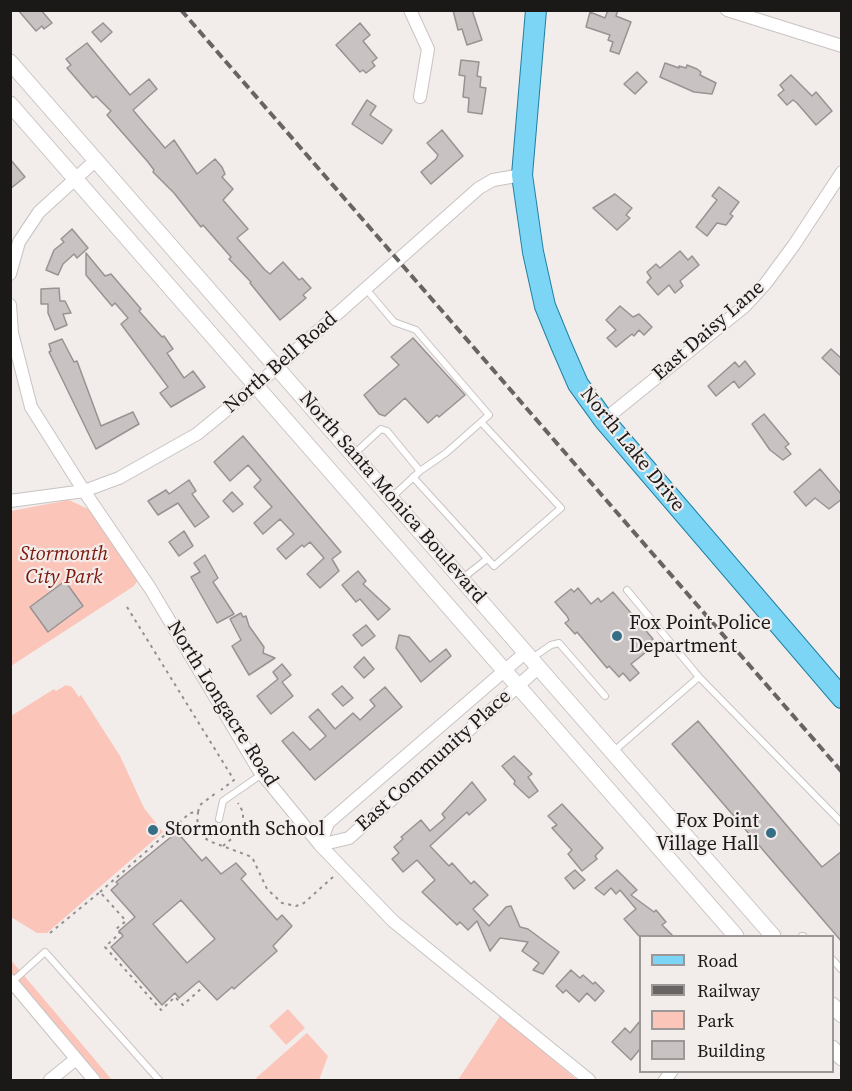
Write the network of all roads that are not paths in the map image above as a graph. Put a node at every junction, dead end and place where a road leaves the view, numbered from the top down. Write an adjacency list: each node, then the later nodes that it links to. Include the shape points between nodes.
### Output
1 (410, 10): 6 (street, via 428,49)
2 (536, 10): 10 (main road, North Lake Drive)
3 (727, 10): 4 (street)
4 (842, 46)
5 (10, 62): 8 (street, North Santa Monica Boulevard)
6 (420, 97)
7 (10, 104): 11 (street, North Santa Monica Boulevard)
8 (96, 160): 11 (street); 15 (street, North Santa Monica Boulevard)
9 (842, 172): 17 (street, East Daisy Lane, via 794,245 745,306)
10 (522, 175): 13 (street, North Bell Road, via 493,180 478,188); 17 (main road, North Lake Drive, via 545,306 578,384)
11 (76, 180): 12 (street, via 39,212 19,242); 16 (street, North Santa Monica Boulevard)
12 (10, 274)
13 (366, 289): 15 (street, North Bell Road); 18 (lane, via 394,322 416,330 489,415)
14 (10, 305): 22 (street, North Longacre Road, via 12,333 31,407)
15 (278, 367): 16 (street, North Bell Road); 19 (street, North Santa Monica Boulevard)
16 (257, 385): 22 (street, North Bell Road, via 197,434 119,478); 25 (street, North Santa Monica Boulevard)
17 (604, 420): 35 (main road, North Lake Drive)
18 (481, 422): 20 (lane); 26 (lane, via 561,508 494,566)
19 (354, 454): 20 (lane, via 381,429 387,431); 23 (street, North Santa Monica Boulevard)
20 (420, 471): 21 (lane)
21 (413, 477): 23 (lane); 26 (lane)
22 (84, 491): 24 (street, North Bell Road); 40 (street, North Longacre Road, via 150,588)
23 (391, 497): 25 (street); 27 (street, North Santa Monica Boulevard)
24 (10, 501)
25 (371, 515): 29 (street, North Santa Monica Boulevard)
26 (487, 559): 27 (lane)
27 (462, 579): 29 (street); 30 (street, North Santa Monica Boulevard)
28 (627, 590): 32 (lane)
29 (443, 597): 31 (street, North Santa Monica Boulevard)
30 (532, 659): 31 (street, East Community Place); 33 (street, East Community Place); 34 (lane, via 551,645 559,644); 36 (street, North Santa Monica Boulevard)
31 (506, 669): 33 (street, North Santa Monica Boulevard); 43 (street, East Community Place, via 328,823)
32 (699, 677): 38 (lane); 42 (lane)
33 (519, 684): 37 (street, North Santa Monica Boulevard); 43 (street, East Community Place, via 349,838)
34 (605, 696)
35 (842, 698)
36 (578, 711): 37 (street); 38 (street, North Santa Monica Boulevard)
37 (557, 729): 39 (street, North Santa Monica Boulevard)
38 (612, 752): 39 (street); 45 (street, North Santa Monica Boulevard)
39 (591, 767): 44 (street, North Santa Monica Boulevard)
40 (262, 774): 41 (lane, via 223,801); 43 (street, North Longacre Road)
41 (219, 819)
42 (842, 823)
43 (321, 845): 51 (street, North Longacre Road, via 393,921)
44 (735, 935)
45 (772, 935)
46 (11, 981): 47 (street); 50 (lane, via 45,952)
47 (76, 1059): 48 (street); 49 (street)
48 (50, 1080)
49 (94, 1080)
50 (159, 1080)
51 (589, 1080)

